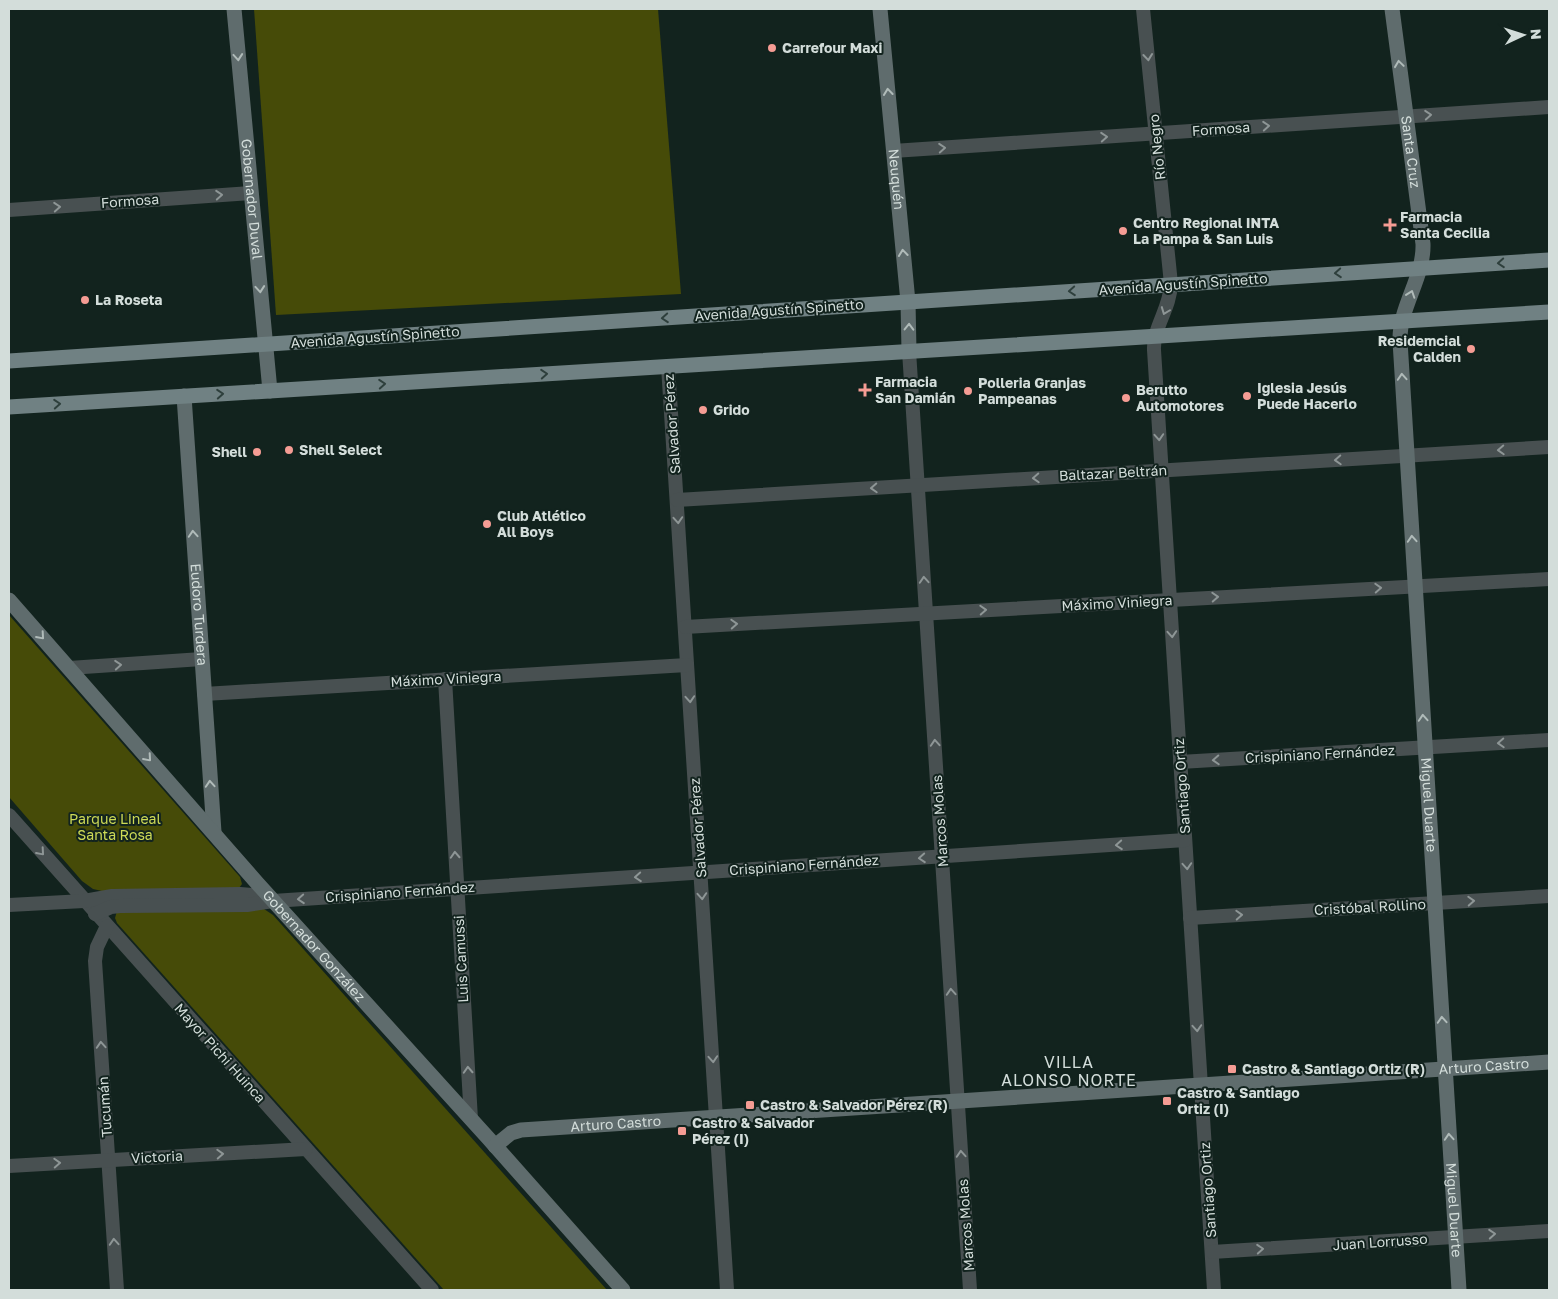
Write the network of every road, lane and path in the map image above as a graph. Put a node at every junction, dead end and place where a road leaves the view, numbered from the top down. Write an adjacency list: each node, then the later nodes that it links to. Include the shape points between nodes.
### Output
1 (234, 9): 9 (main road, Gobernador Duval, one-way to 9)
2 (880, 9): 8 (main road, Neuquén, one-way to 2)
3 (1143, 9): 7 (street, Río Negro, one-way to 7)
4 (1392, 9): 6 (main road, Santa Cruz, one-way to 4)
5 (1549, 107): 6 (street, Formosa, one-way to 5)
6 (1406, 117): 7 (street, Formosa, one-way to 6); 12 (main road, Santa Cruz, via 1423,244)
7 (1156, 134): 8 (street, Formosa, one-way to 7); 13 (street, Río Negro)
8 (893, 151): 14 (main road, Neuquén, one-way to 8)
9 (251, 192): 10 (street, Formosa, one-way to 9); 18 (main road, Gobernador Duval, one-way to 18)
10 (9, 210)
11 (1549, 260): 12 (main road, Avenida Agustín Spinetto, one-way to 12)
12 (1420, 268): 13 (main road, Avenida Agustín Spinetto, one-way to 13); 16 (main road, Santa Cruz, one-way to 12)
13 (1171, 284): 14 (main road, Avenida Agustín Spinetto, one-way to 14); 17 (street, Santiago Ortiz, one-way to 17, via 1167,308)
14 (908, 302): 18 (main road, Avenida Agustín Spinetto, one-way to 18); 19 (main road, Neuquén, one-way to 14)
15 (1549, 312): 16 (main road)
16 (1402, 321): 17 (main road); 26 (main road, Miguel Duarte, one-way to 16, via 1400,341)
17 (1155, 336): 19 (main road); 27 (street, Santiago Ortiz, one-way to 27)
18 (265, 344): 20 (main road, Avenida Agustín Spinetto); 22 (main road, Gobernador Duval)
19 (909, 351): 21 (main road); 28 (street, Marcos Molas)
20 (9, 361)
21 (668, 366): 22 (main road, one-way to 21); 29 (street, Salvador Pérez)
22 (270, 391): 23 (main road, one-way to 22)
23 (184, 396): 24 (main road, one-way to 23); 36 (main road, Eudoro Turdera, one-way to 23)
24 (9, 407)
25 (1549, 447): 26 (street, Baltazar Beltrán, one-way to 26)
26 (1407, 456): 27 (street, Baltazar Beltrán, one-way to 27); 31 (main road, Miguel Duarte, one-way to 26)
27 (1162, 470): 28 (street, Baltazar Beltrán, one-way to 28); 33 (street, Santiago Ortiz)
28 (918, 485): 29 (street, Baltazar Beltrán, one-way to 29); 34 (street, Marcos Molas, one-way to 28)
29 (677, 500): 35 (street, Salvador Pérez, one-way to 35)
30 (1549, 579): 31 (street, Máximo Viniegra)
31 (1415, 586): 33 (street, Máximo Viniegra, one-way to 31); 42 (main road, Miguel Duarte, one-way to 31)
32 (9, 600): 38 (main road, Gobernador González, one-way to 38)
33 (1170, 600): 34 (street, Máximo Viniegra, one-way to 33); 43 (street, Santiago Ortiz, one-way to 43)
34 (926, 613): 35 (street, Máximo Viniegra, one-way to 34); 47 (street, Marcos Molas, one-way to 34)
35 (685, 627): 37 (street, Salvador Pérez)
36 (202, 659): 38 (street, one-way to 36); 40 (main road, Eudoro Turdera)
37 (687, 665): 39 (street, Máximo Viniegra); 48 (street, Salvador Pérez, one-way to 48)
38 (69, 668): 45 (main road, Gobernador González, one-way to 45)
39 (445, 679): 40 (street, Máximo Viniegra); 49 (street, Luis Camussi, one-way to 39)
40 (204, 694): 45 (main road, Eudoro Turdera, one-way to 40)
41 (1549, 740): 42 (street, Crispiniano Fernández, one-way to 42)
42 (1425, 747): 43 (street, Crispiniano Fernández, one-way to 43); 53 (main road, Miguel Duarte)
43 (1180, 762): 46 (street, Santiago Ortiz)
44 (9, 815): 51 (street, Mayor Pichi Huinca, one-way to 51)
45 (214, 832): 52 (main road, Gobernador González)
46 (1185, 840): 47 (street, Crispiniano Fernández, one-way to 47); 56 (street, Santiago Ortiz, one-way to 56)
47 (942, 856): 48 (street, Crispiniano Fernández, one-way to 48); 61 (street, Marcos Molas, one-way to 47)
48 (701, 872): 49 (street, Crispiniano Fernández, one-way to 49); 62 (street, Salvador Pérez, one-way to 62)
49 (457, 889): 52 (street, Crispiniano Fernández, one-way to 52); 63 (street, Luis Camussi, one-way to 49)
50 (1549, 896): 53 (street, Cristóbal Rollino, one-way to 50)
51 (84, 901): 52 (street, Crispiniano Fernández, via 112,896 240,894); 54 (street, Crispiniano Fernández); 55 (street, Mayor Pichi Huinca)
52 (273, 901): 55 (street, Crispiniano Fernández, via 111,906); 63 (main road, Gobernador González)
53 (1435, 903): 56 (street, Cristóbal Rollino, one-way to 53); 59 (main road, Miguel Duarte, one-way to 53)
54 (9, 905)
55 (96, 914): 57 (street, Mayor Pichi Huinca)
56 (1190, 918): 60 (street, Santiago Ortiz, one-way to 60)
57 (107, 926): 65 (street, Mayor Pichi Huinca); 66 (street, Tucumán, one-way to 57, via 95,961 97,947)
58 (1549, 1062): 59 (main road, Arturo Castro)
59 (1445, 1069): 60 (main road, Arturo Castro); 69 (main road, Miguel Duarte, one-way to 59)
60 (1201, 1085): 61 (main road, Arturo Castro); 70 (street, Santiago Ortiz)
61 (958, 1101): 62 (main road, Arturo Castro); 75 (street, Marcos Molas, one-way to 61)
62 (716, 1117): 64 (main road, Arturo Castro, via 521,1130 510,1133); 74 (street, Salvador Pérez)
63 (471, 1119): 64 (main road, Gobernador González)
64 (495, 1146): 73 (main road, Gobernador González)
65 (306, 1149): 66 (street, Victoria, one-way to 65); 72 (street, Mayor Pichi Huinca)
66 (108, 1160): 67 (street, Victoria, one-way to 66); 71 (street, Tucumán, one-way to 66)
67 (9, 1166)
68 (1549, 1231): 69 (street, Juan Lorrusso, one-way to 68)
69 (1456, 1237): 70 (street, Juan Lorrusso, one-way to 69); 77 (main road, Miguel Duarte)
70 (1212, 1252): 76 (street, Santiago Ortiz)
71 (117, 1290)
72 (432, 1290)
73 (623, 1290)
74 (728, 1290)
75 (970, 1290)
76 (1214, 1290)
77 (1459, 1290)

